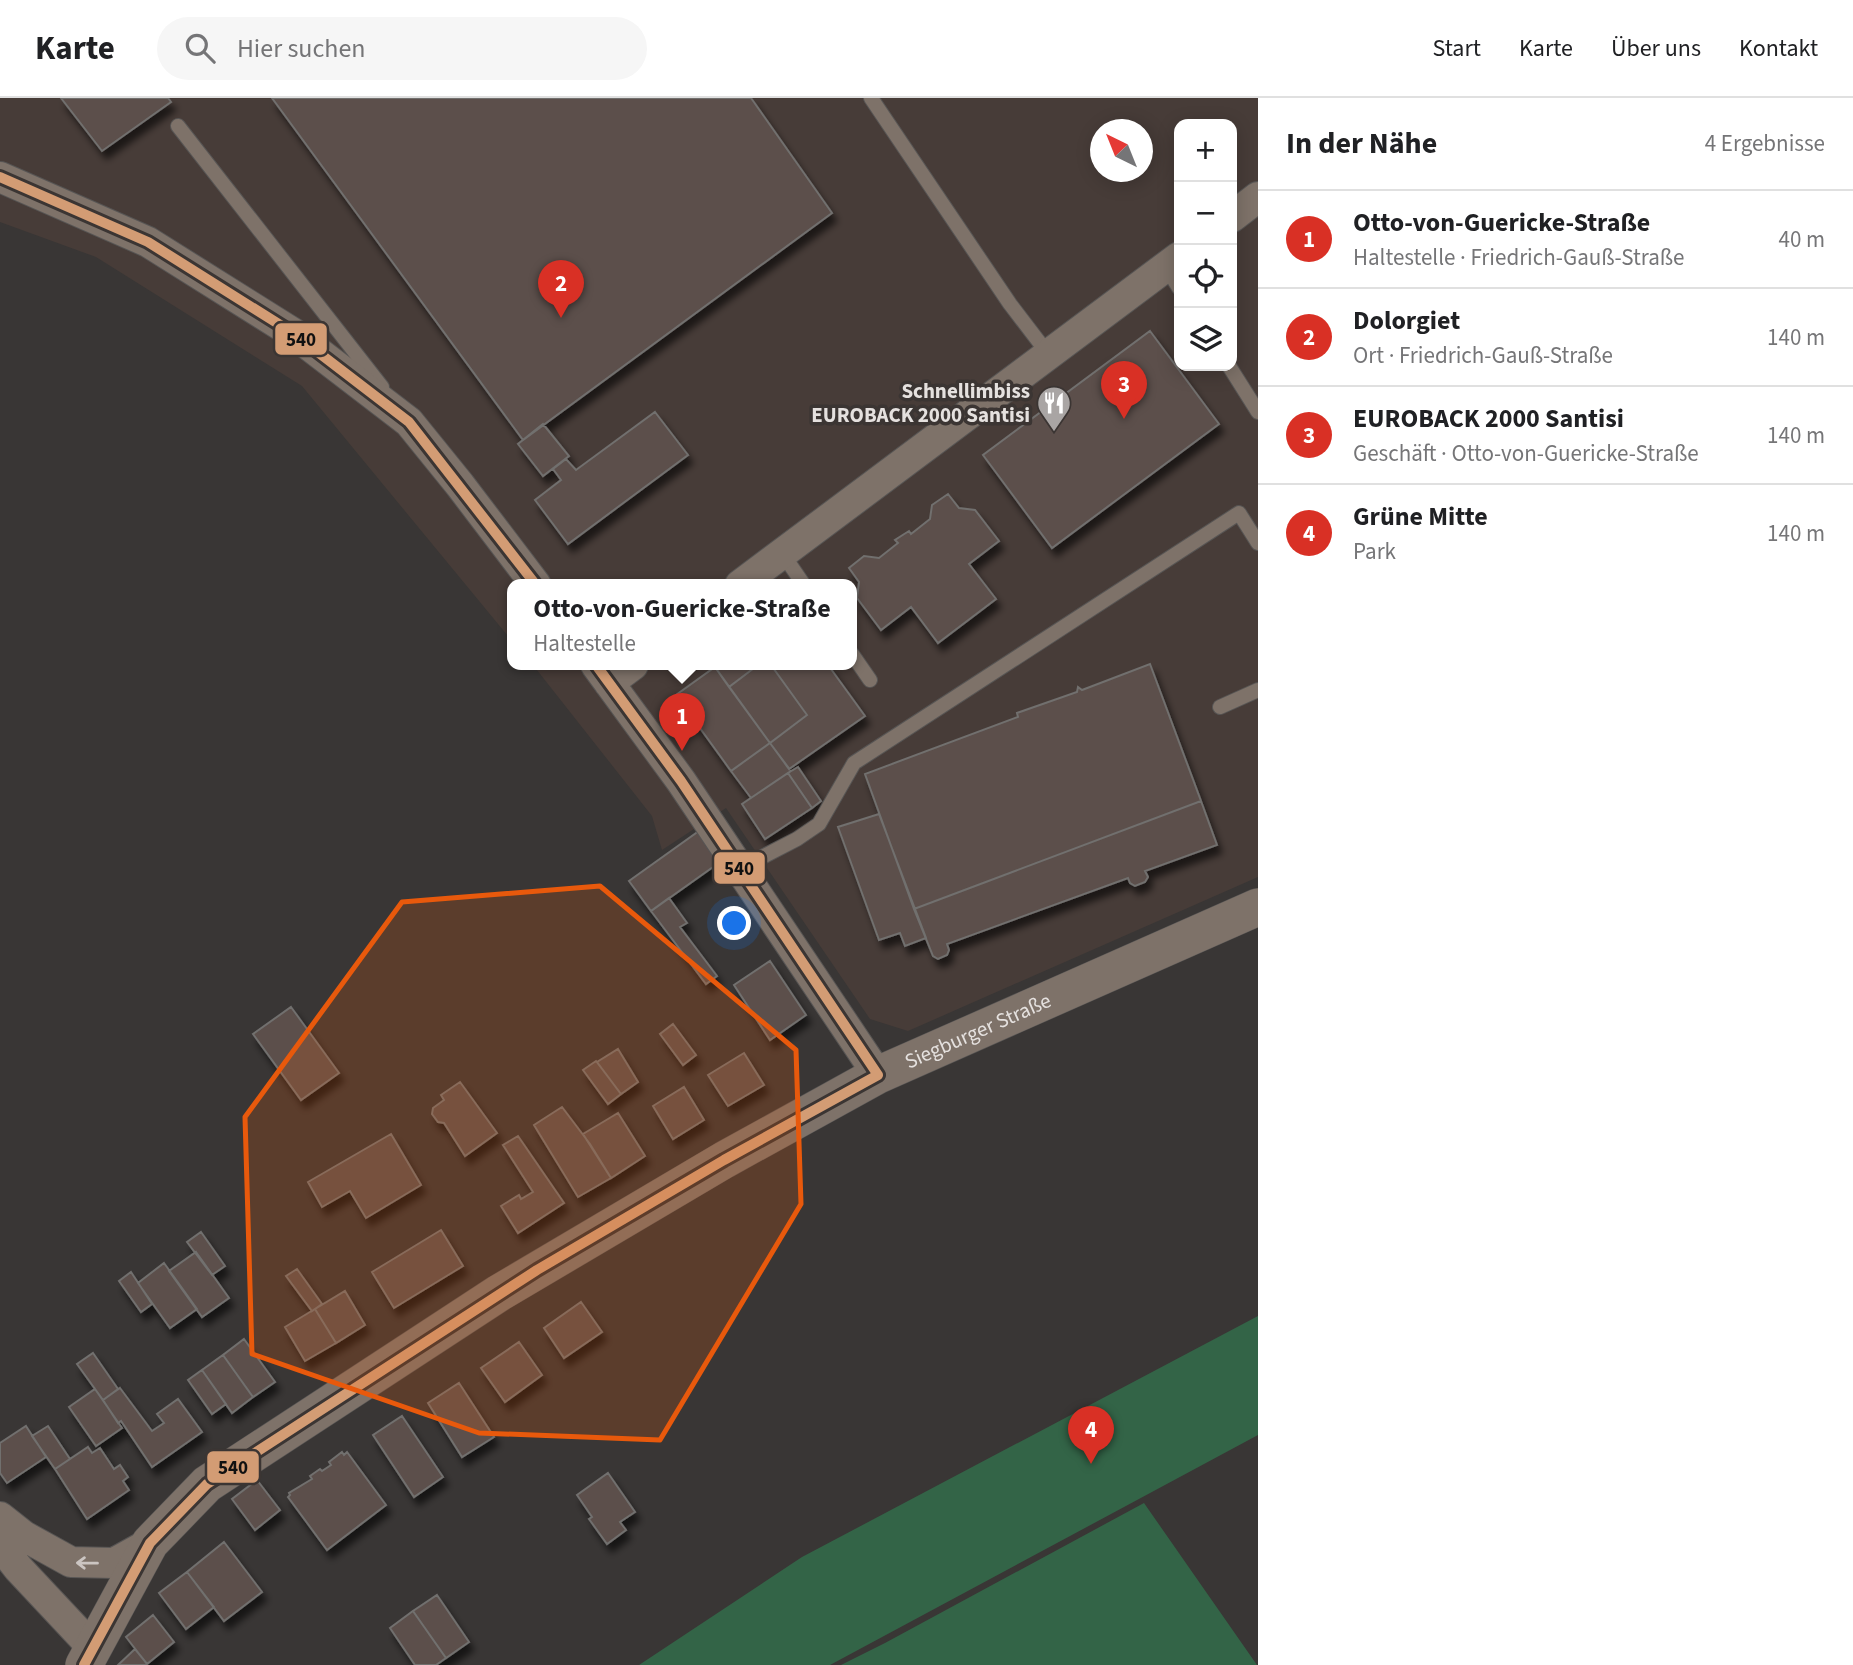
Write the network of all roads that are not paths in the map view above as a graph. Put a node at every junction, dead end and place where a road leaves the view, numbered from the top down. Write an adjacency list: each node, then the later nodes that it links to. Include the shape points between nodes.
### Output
1 (871, 98): 7 (lane)
2 (178, 126): 10 (lane)
3 (0, 177): 10 (street, via 148,242 293,333)
4 (1258, 197): 5 (street)
5 (1237, 213)
6 (1174, 272): 7 (street)
7 (1049, 355): 12 (street)
8 (1231, 371): 9 (lane)
9 (1258, 412)
10 (409, 422): 13 (street)
11 (1258, 543): 21 (lane, via 1239,513 854,763 819,824)
12 (782, 553): 14 (street); 15 (lane)
13 (531, 579)
14 (748, 579)
15 (800, 579)
16 (857, 661): 18 (lane)
17 (613, 671): 21 (street)
18 (870, 680)
19 (1258, 690): 20 (lane)
20 (1220, 707)
21 (741, 868): 23 (street)
22 (1258, 907): 23 (street, Siegburger Straße)
23 (878, 1075): 25 (street, Siegburger Straße, via 499,1293 207,1484)
24 (0, 1517): 25 (street, Siegburger Straße, one-way to 24, via 114,1563 71,1562)
25 (150, 1543): 27 (street, Siegburger Straße)
26 (0, 1545): 27 (street, Siegburger Straße)
27 (89, 1657)

